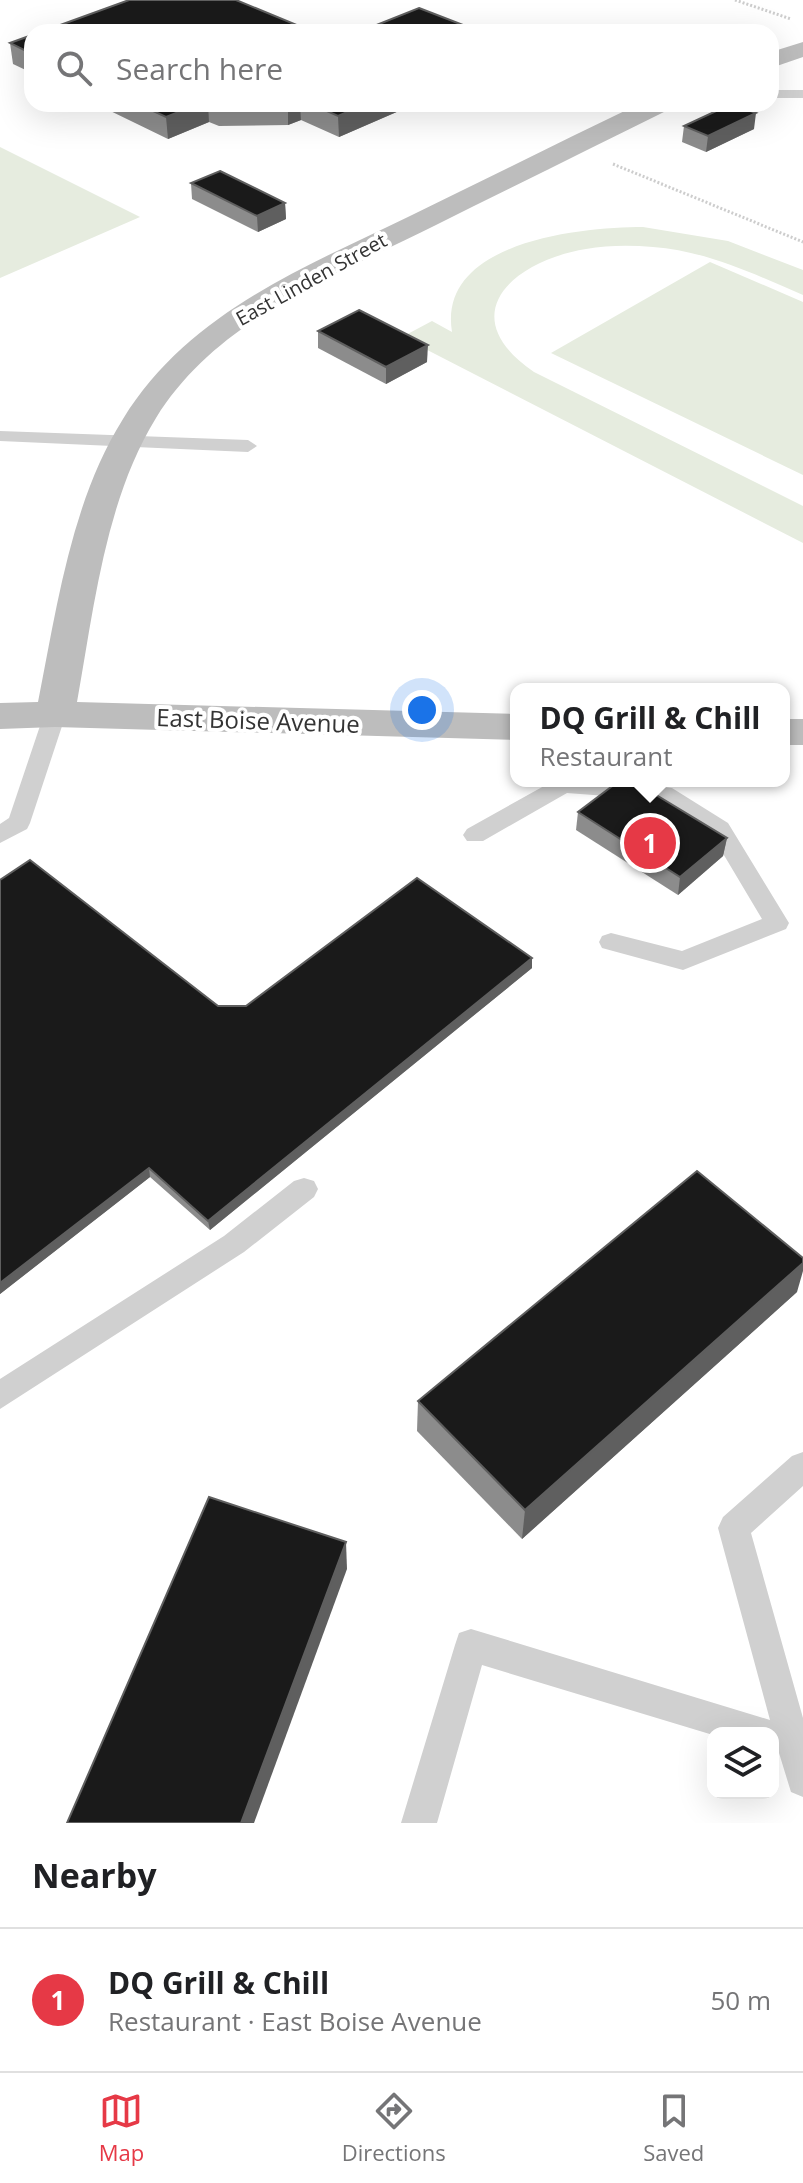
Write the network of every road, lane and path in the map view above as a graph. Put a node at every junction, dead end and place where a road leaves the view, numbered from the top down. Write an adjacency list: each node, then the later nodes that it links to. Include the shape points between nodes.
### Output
1 (735, 0): 2 (path)
2 (803, 24)
3 (803, 49): 4 (street)
4 (779, 57)
5 (779, 94): 6 (lane)
6 (803, 94)
7 (642, 112): 11 (street, East Linden Street, via 338,259 231,323 161,386)
8 (612, 163): 9 (path)
9 (803, 242)
10 (0, 436): 11 (lane)
11 (128, 441): 12 (lane); 13 (street, East Linden Street, via 92,536)
12 (248, 446)
13 (55, 714): 14 (street, East Boise Avenue); 15 (street, East Boise Avenue); 18 (lane, via 19,823)
14 (0, 716)
15 (510, 727)
16 (560, 787): 19 (lane)
17 (589, 787): 20 (lane, via 664,793 720,829 777,923 683,961)
18 (0, 835)
19 (475, 835)
20 (611, 942)
21 (304, 1189): 22 (lane, via 234,1244)
22 (0, 1395)
23 (803, 1466): 25 (lane, via 734,1528)
24 (741, 1727): 27 (lane, via 471,1645)
25 (783, 1740): 26 (lane)
26 (803, 1780)
27 (419, 1823)

